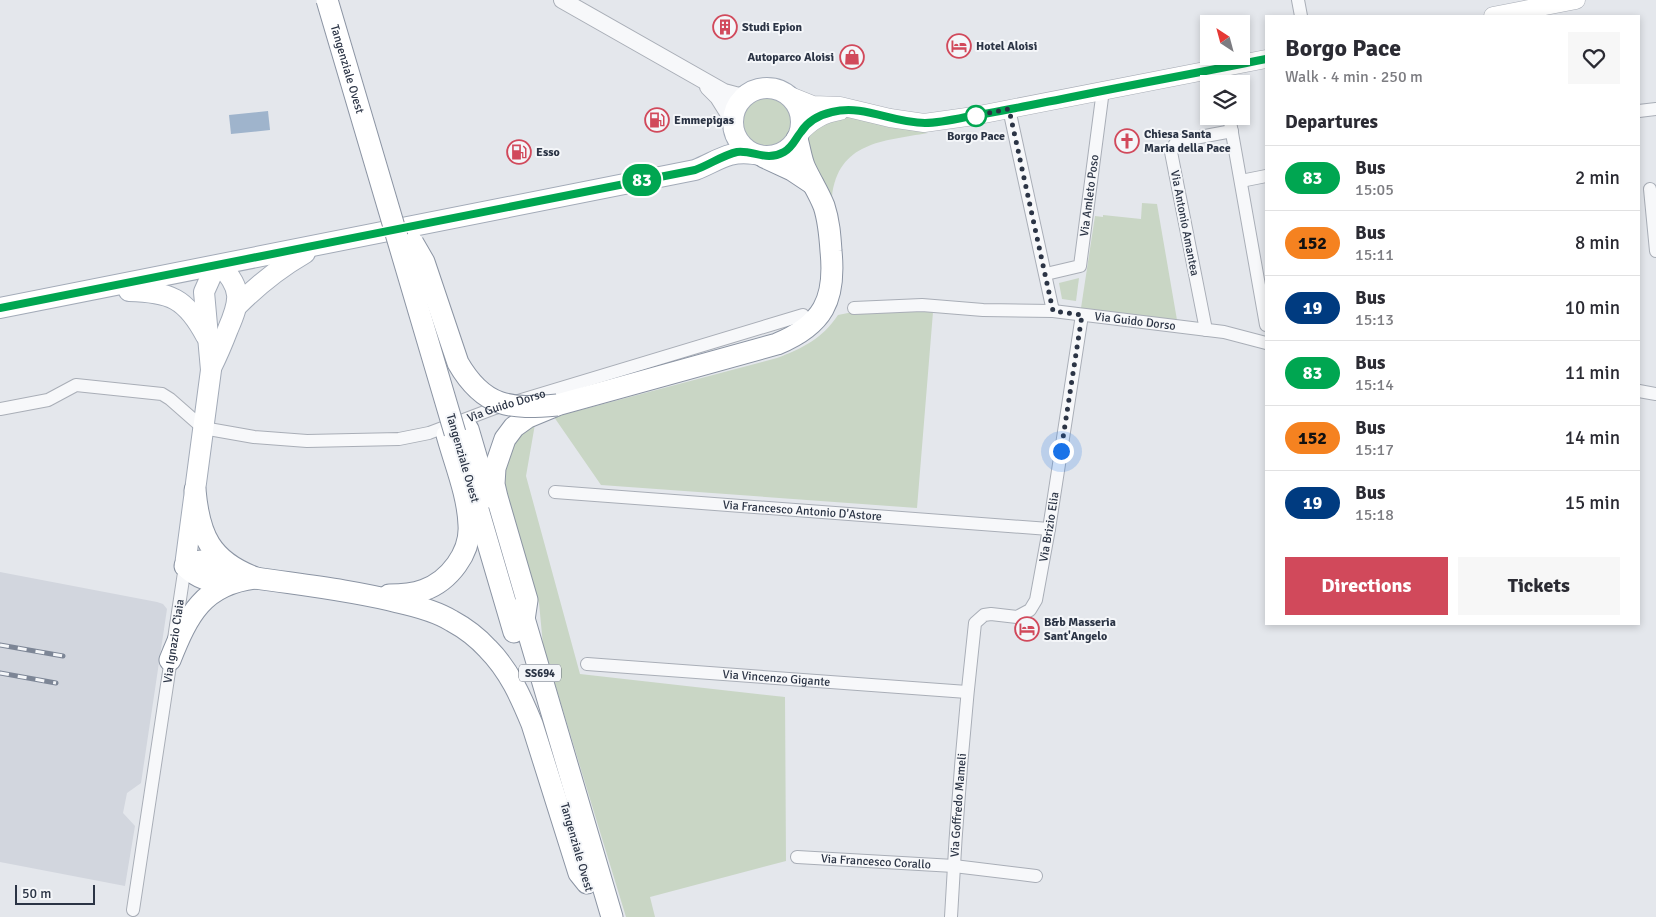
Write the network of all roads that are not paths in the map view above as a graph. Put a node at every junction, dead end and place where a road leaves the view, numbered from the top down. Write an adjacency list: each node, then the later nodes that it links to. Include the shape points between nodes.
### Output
1 (327, 0): 51 (highway, Tangenziale Ovest / SS694, bridge)
2 (341, 0): 29 (highway, Tangenziale Ovest / SS694)
3 (562, 0): 10 (street)
4 (1298, 0): 6 (street)
5 (1576, 0): 7 (main road)
6 (1301, 15)
7 (1498, 15)
8 (1265, 59): 9 (main road)
9 (1225, 75)
10 (698, 79): 13 (street, via 731,95); 19 (street, via 718,97)
11 (1200, 79): 12 (main road)
12 (1103, 90): 16 (main road); 33 (street, Via Amleto Poso, via 1080,266)
13 (750, 92): 14 (main road, via 767,88); 19 (main road, via 739,102)
14 (788, 95): 15 (main road, via 813,105); 22 (main road, via 801,115)
15 (856, 109): 16 (main road, via 924,123); 22 (main road, via 820,116 810,122)
16 (1009, 109): 33 (street)
17 (1656, 109): 18 (street)
18 (1640, 111)
19 (733, 125): 23 (main road, via 742,147); 24 (main road, via 729,137 716,153)
20 (1231, 125): 21 (street)
21 (1232, 131): 26 (street); 42 (street, Via Antonio Amantea, via 1184,140 1175,144 1171,152)
22 (799, 136): 23 (main road, via 776,156); 27 (highway, via 804,166)
23 (759, 156): 24 (main road, via 740,152 695,170); 27 (highway, via 792,170)
24 (668, 175): 30 (main road)
25 (1265, 176): 26 (street)
26 (1241, 181): 41 (street)
27 (813, 184): 48 (highway, via 825,209 830,231 832,284 819,317 805,330 756,351)
28 (1648, 190): 31 (street)
29 (413, 243): 48 (highway, bridge, via 424,262 458,363 466,377 478,389 504,404 524,408); 51 (highway, Tangenziale Ovest / SS694, bridge)
30 (319, 244): 32 (main road); 35 (main road, Via Ignazio Ciaia, via 262,281)
31 (1656, 252)
32 (220, 265): 34 (main road); 35 (main road, via 235,286); 43 (main road, Via Ignazio Ciaia, via 204,292)
33 (1046, 274): 38 (street)
34 (95, 289): 36 (main road); 43 (main road, Via Ignazio Ciaia, via 164,294 188,309)
35 (238, 305): 45 (main road, Via Ignazio Ciaia)
36 (0, 308)
37 (854, 308): 38 (street, Via Guido Dorso, via 922,305)
38 (1053, 311): 40 (street, Via Guido Dorso)
39 (803, 315): 50 (street, Via Guido Dorso, via 495,408 429,433 399,439 308,441 254,437)
40 (1082, 315): 42 (street, Via Guido Dorso); 54 (street, Via Brizio Elia)
41 (1265, 319)
42 (1206, 330): 44 (street, Via Guido Dorso)
43 (208, 341): 45 (main road, Via Ignazio Ciaia)
44 (1265, 343)
45 (211, 370): 50 (main road, Via Ignazio Ciaia)
46 (1640, 391): 47 (street)
47 (1656, 394)
48 (557, 404): 58 (highway, via 514,427 505,439 495,468 496,497 527,600)
49 (0, 409): 50 (street, via 48,400 76,385 162,394)
50 (203, 428): 52 (main road, Via Ignazio Ciaia)
51 (457, 432): 57 (highway, via 469,527 459,562 441,581 425,590 410,594); 58 (highway, Tangenziale Ovest / SS694); 65 (highway, Tangenziale Ovest / SS694)
52 (195, 490): 55 (main road, Via Ignazio Ciaia); 56 (highway, via 202,530)
53 (555, 492): 54 (street, Via Francesco Antonio D'Astore)
54 (1048, 530): 61 (street, Via Brizio Elia, via 1036,600 1030,610 1017,617 984,615 975,623)
55 (185, 566): 56 (highway, via 206,580); 59 (street, Via Ignazio Ciaia)
56 (230, 574): 57 (highway, via 239,572 256,578); 59 (highway, via 192,614)
57 (369, 595): 65 (highway, via 451,620 477,638 504,668 532,724 579,873)
58 (524, 620): 68 (highway, Tangenziale Ovest / SS694)
59 (170, 660): 66 (street, Via Ignazio Ciaia)
60 (587, 664): 61 (street, Via Vincenzo Gigante)
61 (967, 692): 63 (street, Via Goffredo Mameli)
62 (797, 857): 63 (street, Via Francesco Corallo)
63 (954, 866): 64 (street, Via Francesco Corallo); 69 (street, Via Goffredo Mameli)
64 (1036, 876)
65 (587, 883): 67 (highway, Tangenziale Ovest / SS694)
66 (133, 910)
67 (598, 917)
68 (612, 917)
69 (951, 917)

